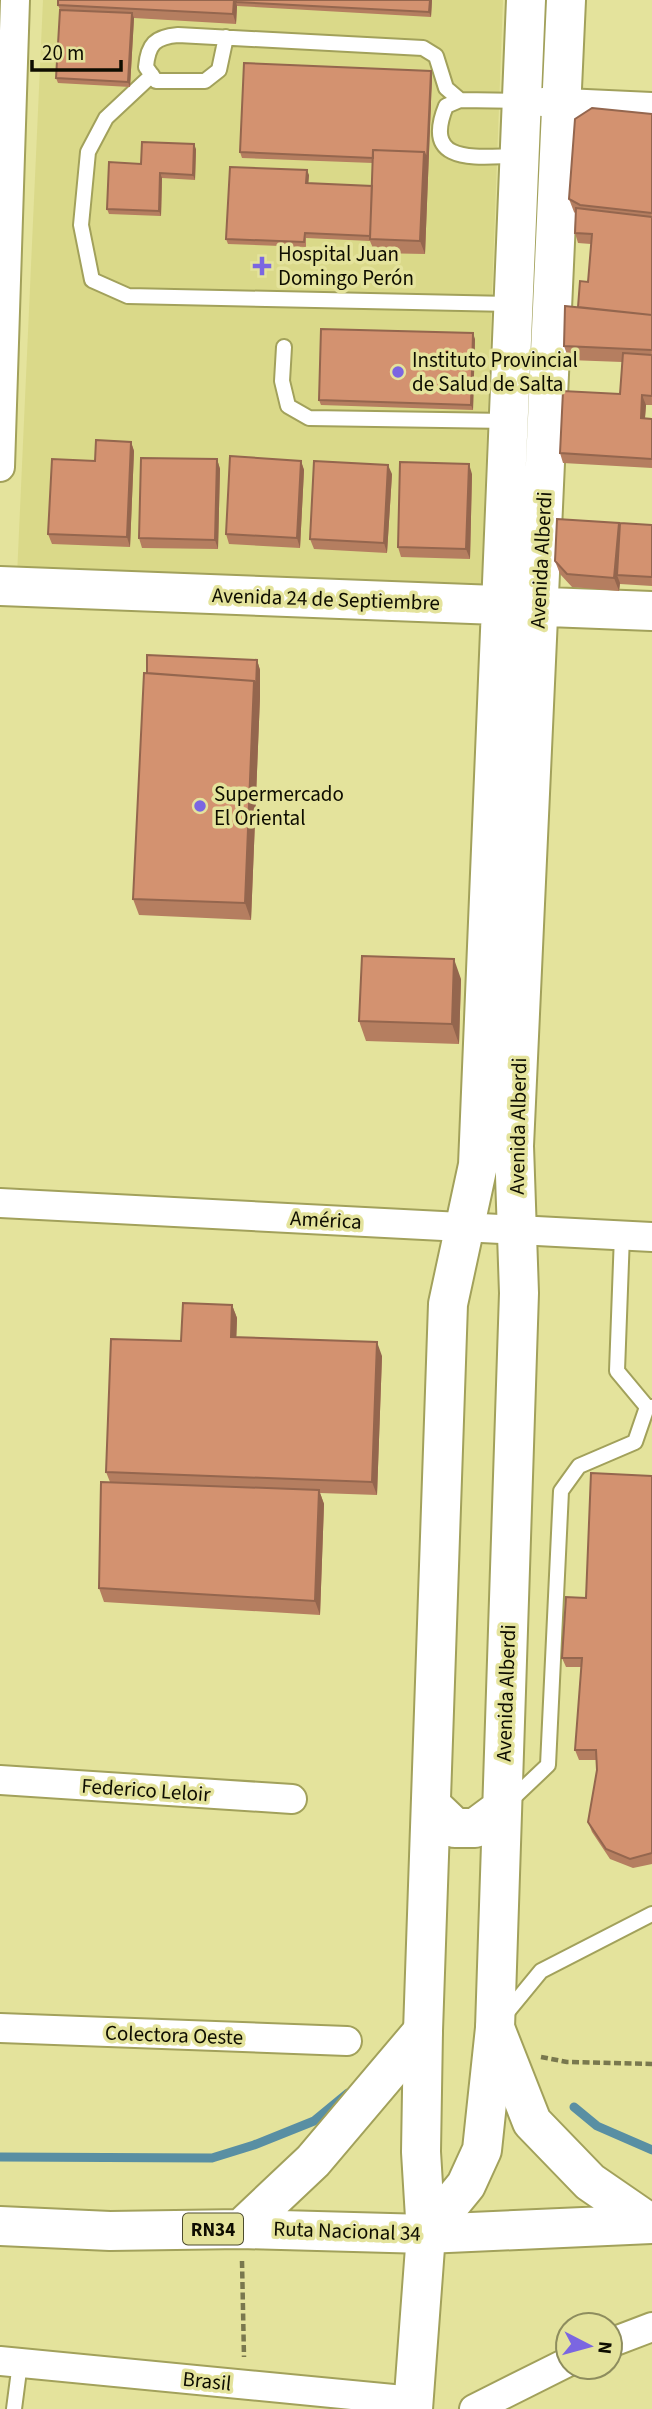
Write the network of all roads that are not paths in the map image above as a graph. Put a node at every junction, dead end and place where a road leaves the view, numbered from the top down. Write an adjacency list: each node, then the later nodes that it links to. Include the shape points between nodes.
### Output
1 (15, 0): 11 (street)
2 (526, 0): 7 (main road, Avenida Alberdi)
3 (566, 0): 8 (main road, Avenida Alberdi)
4 (226, 37): 5 (lane, via 219,70 205,81 156,81); 5 (lane, via 159,37 148,48 146,67); 6 (lane, via 423,48 436,56 446,88)
5 (152, 75): 12 (lane, via 106,118 89,152 81,225 93,280 128,296)
6 (460, 100): 7 (lane); 10 (lane, via 446,106 440,122 444,146 456,156)
7 (522, 102): 8 (street); 10 (main road, Avenida Alberdi)
8 (561, 103): 9 (street); 17 (main road, Avenida Alberdi)
9 (652, 107)
10 (520, 156): 12 (main road, Avenida Alberdi)
11 (4, 192): 15 (street)
12 (514, 304): 14 (main road, Avenida Alberdi)
13 (285, 347): 14 (lane, via 282,381 288,406 309,418)
14 (510, 421): 17 (main road, Avenida Alberdi)
15 (0, 467)
16 (0, 586): 17 (main road, Avenida 24 de Septiembre)
17 (521, 606): 18 (main road, Avenida 24 de Septiembre); 20 (main road, Avenida Alberdi, via 478,1165); 21 (main road, Avenida Alberdi, via 514,1146)
18 (652, 611)
19 (0, 1203): 20 (street, América)
20 (466, 1227): 21 (street, América); 27 (main road, Avenida Alberdi, via 448,1304)
21 (518, 1230): 22 (street, América); 28 (main road, Avenida Alberdi)
22 (622, 1235): 23 (street, América); 24 (lane, via 617,1371)
23 (652, 1237)
24 (649, 1407): 28 (lane, via 635,1442 579,1466 561,1491 548,1765)
25 (0, 1780): 26 (street, Federico Leloir)
26 (292, 1799)
27 (431, 1805): 28 (main road, via 455,1828 475,1828); 32 (main road, Avenida Alberdi)
28 (502, 1808): 31 (main road, Avenida Alberdi)
29 (652, 1914): 31 (lane, via 541,1971)
30 (0, 2028): 33 (street, Colectora Oeste)
31 (495, 2028): 34 (main road, via 532,2122 590,2182); 37 (main road, Avenida Alberdi, via 482,2150 466,2185)
32 (424, 2031): 36 (main road, via 313,2161); 37 (main road, Avenida Alberdi, via 421,2152)
33 (347, 2041)
34 (652, 2224): 37 (main road, Ruta Nacional 34 / RN34)
35 (0, 2226): 36 (main road, Ruta Nacional 34 / RN34, via 110,2231)
36 (241, 2229): 37 (main road, Ruta Nacional 34 / RN34)
37 (426, 2234): 42 (main road, Avenida Alberdi)
38 (652, 2328): 39 (street)
39 (624, 2338)
40 (10, 2362): 42 (street, Brasil); 43 (lane)
41 (554, 2369): 44 (street)
42 (413, 2405)
43 (14, 2409)
44 (474, 2409)

